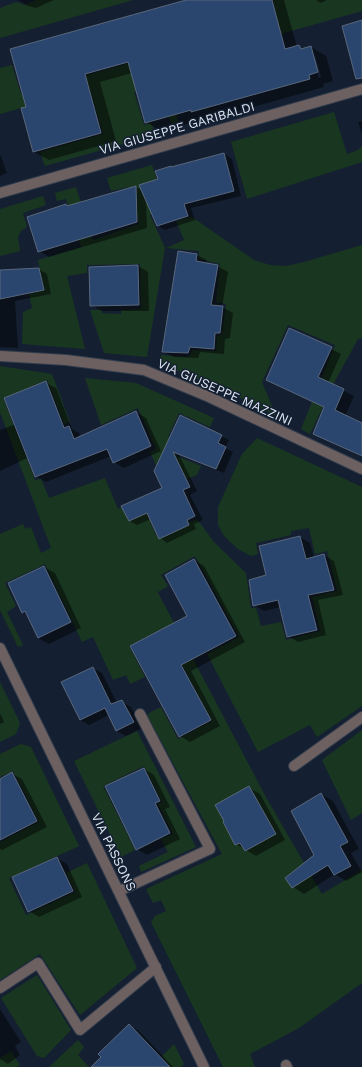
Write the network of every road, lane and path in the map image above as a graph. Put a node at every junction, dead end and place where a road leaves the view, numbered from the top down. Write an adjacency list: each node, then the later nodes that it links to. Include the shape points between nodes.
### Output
1 (362, 88): 2 (street, VIA GIUSEPPE GARIBALDI)
2 (0, 193)
3 (0, 356): 4 (street, VIA GIUSEPPE MAZZINI, via 66,360 144,370 209,397)
4 (362, 469)
5 (0, 648): 9 (street, VIA PASSONS)
6 (140, 714): 9 (street, via 210,849)
7 (362, 717): 8 (street)
8 (294, 766)
9 (119, 891): 10 (street, VIA PASSONS)
10 (156, 966): 11 (street, via 80,1030 38,963); 12 (street, VIA PASSONS)
11 (0, 988)
12 (204, 1067)

